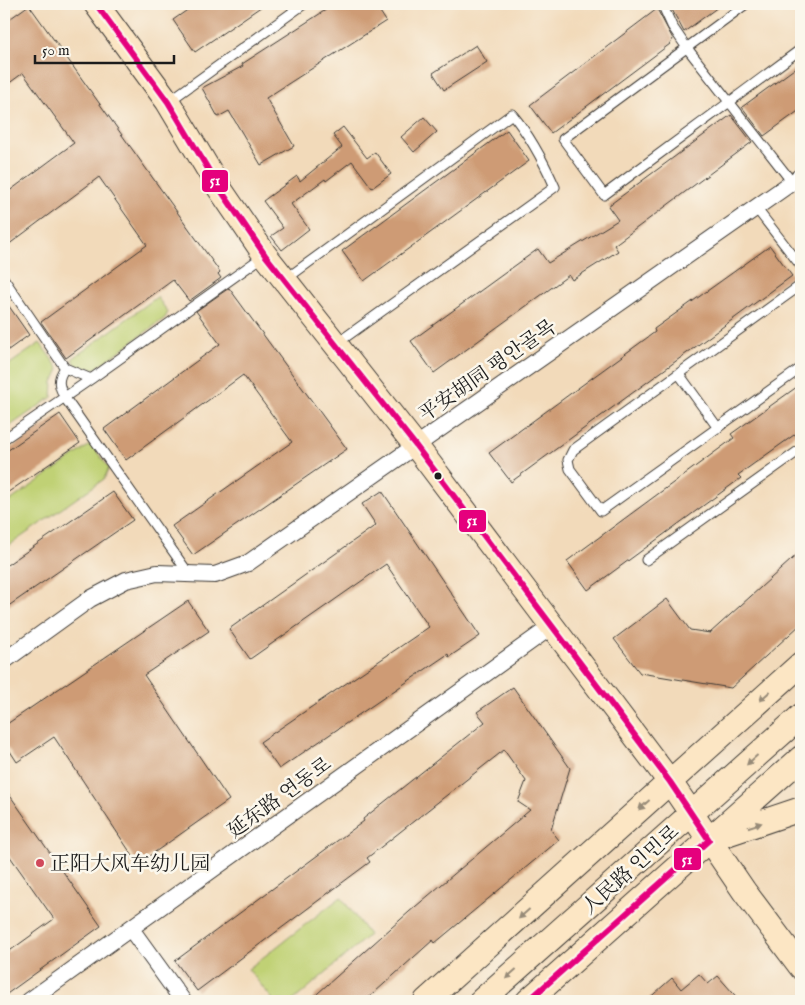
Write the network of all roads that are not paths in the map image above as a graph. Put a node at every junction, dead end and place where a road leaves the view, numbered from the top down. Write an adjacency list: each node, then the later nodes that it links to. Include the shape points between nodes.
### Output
1 (96, 4): 7 (street)
2 (304, 4): 7 (lane)
3 (662, 4): 5 (lane)
4 (746, 4): 5 (lane)
5 (687, 48): 8 (lane); 8 (lane, via 563,139 604,195)
6 (801, 49): 8 (lane)
7 (168, 102): 11 (street, via 220,189)
8 (729, 103): 9 (lane)
9 (797, 179): 10 (street, 平安胡同 평안골목)
10 (756, 208): 12 (lane); 24 (street, 平安胡同 평안골목)
11 (265, 255): 14 (street); 20 (lane)
12 (801, 266)
13 (4, 279): 17 (lane)
14 (285, 280): 16 (street); 16 (lane, via 512,114 540,152 555,187)
15 (801, 286): 19 (lane)
16 (336, 344): 24 (street)
17 (65, 368): 20 (lane); 21 (lane, via 58,385)
18 (801, 368): 22 (lane)
19 (679, 374): 22 (lane); 22 (lane, via 572,450 568,460 570,470 601,511)
20 (91, 379): 21 (lane)
21 (65, 398): 23 (lane); 27 (lane)
22 (718, 428)
23 (4, 439)
24 (416, 446): 27 (street, 平安胡同 평안골목, via 248,563 215,575); 28 (street)
25 (801, 449): 26 (lane)
26 (646, 560)
27 (189, 574): 29 (street, 平安胡同 평안골목, via 157,573 126,580 90,600)
28 (552, 626): 33 (street); 37 (street, 延东路 연동로)
29 (4, 661)
30 (801, 664): 33 (street, one-way to 33)
31 (801, 716): 35 (street, 人民路 인민로, one-way to 35)
32 (801, 758): 36 (street, 人民路 인민로)
33 (670, 782): 35 (street); 41 (street, one-way to 41)
34 (801, 809): 36 (street, one-way to 34)
35 (691, 814): 36 (street); 42 (street, 人民路 인민로, one-way to 42)
36 (709, 840): 38 (street); 43 (street, 人民路 인민로)
37 (131, 929): 39 (street, 延东路 연동로); 40 (street)
38 (801, 967)
39 (29, 1001)
40 (183, 1001)
41 (426, 1001)
42 (480, 1001)
43 (528, 1001)

